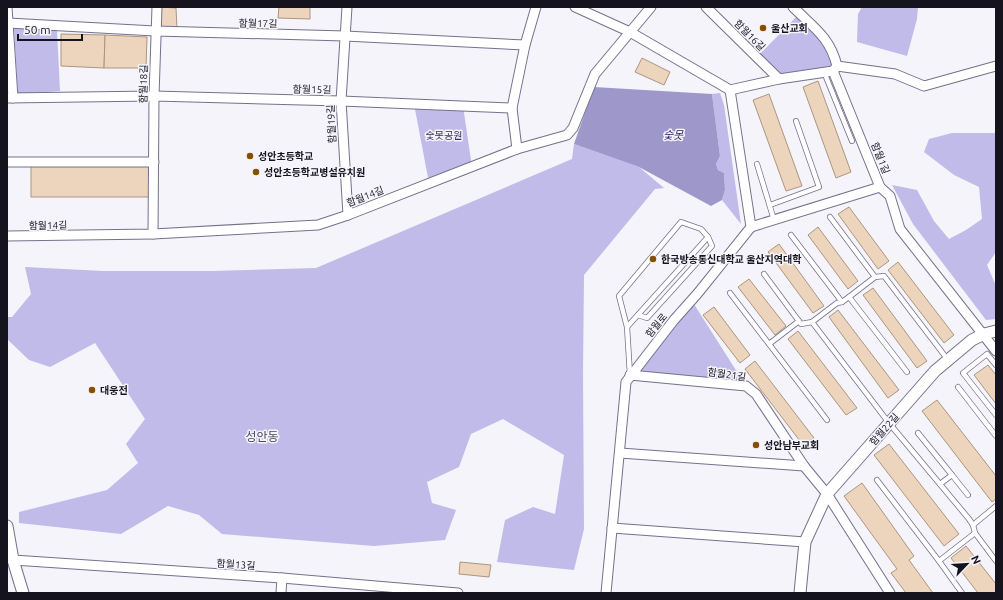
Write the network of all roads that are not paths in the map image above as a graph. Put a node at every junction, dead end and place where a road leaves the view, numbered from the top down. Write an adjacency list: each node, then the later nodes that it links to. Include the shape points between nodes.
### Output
1 (7, 7): 9 (street)
2 (157, 7): 10 (street, 함월18길)
3 (348, 7): 12 (street, 함월19길)
4 (536, 7): 13 (street)
5 (575, 7): 11 (street)
6 (652, 7): 11 (street, 함월14길)
7 (706, 7): 16 (street, 함월16길)
8 (793, 7): 15 (street, 함월1길, via 825,38 834,54)
9 (8, 23): 10 (street, 함월17길); 19 (street)
10 (155, 31): 12 (street, 함월17길); 18 (street, 함월18길)
11 (630, 32): 17 (street); 24 (street, 함월14길, via 595,74 573,128 567,135)
12 (345, 36): 13 (street, 함월17길); 20 (street, 함월19길)
13 (525, 46): 21 (street)
14 (996, 66): 15 (street, via 924,86 895,74)
15 (831, 70): 16 (street); 23 (lane); 28 (street, 함월1길)
16 (779, 79): 17 (street)
17 (730, 90): 33 (street)
18 (154, 96): 19 (street, 함월15길); 20 (street, 함월15길); 26 (street, 함월18길)
19 (10, 98)
20 (341, 101): 21 (street, 함월15길); 30 (street, 함월19길)
21 (512, 108): 24 (street)
22 (796, 121): 29 (lane, via 819,187)
23 (852, 141)
24 (517, 149): 30 (street, 함월14길)
25 (7, 162): 26 (street)
26 (154, 162): 34 (street, 함월18길)
27 (757, 164): 29 (lane)
28 (880, 187): 32 (street); 48 (street, 함월1길, via 890,196 900,229)
29 (770, 205): 32 (lane)
30 (348, 215): 34 (street, 함월14길, via 318,225)
31 (830, 217): 39 (lane)
32 (774, 220): 33 (street)
33 (751, 227): 54 (street, 함월로)
34 (153, 234): 36 (street, 함월14길)
35 (791, 235): 42 (lane)
36 (7, 236)
37 (708, 237): 43 (lane); 43 (lane, via 712,246 647,318); 46 (lane, via 701,228 681,222 619,296)
38 (764, 274): 44 (lane)
39 (875, 277): 41 (lane); 51 (lane, via 884,276)
40 (730, 293): 49 (lane)
41 (849, 297): 42 (lane); 53 (lane)
42 (842, 302): 45 (lane)
43 (638, 315): 46 (lane)
44 (799, 321): 45 (lane, via 801,324); 49 (lane)
45 (812, 322): 58 (lane)
46 (627, 327): 54 (lane)
47 (996, 331): 48 (street, 함월22길)
48 (984, 334): 50 (street, 함월1길); 51 (street, 함월22길, via 972,340)
49 (769, 344): 57 (lane)
50 (996, 351)
51 (948, 360): 58 (street, 함월22길)
52 (996, 365): 56 (lane, via 987,354 963,373)
53 (907, 372)
54 (630, 375): 61 (street, 함월로, via 626,382); 62 (street, 함월21길, via 746,386 756,394)
55 (958, 387): 60 (lane)
56 (996, 415)
57 (827, 420)
58 (889, 423): 65 (lane); 66 (street, 함월22길)
59 (918, 433): 63 (lane)
60 (996, 436)
61 (620, 453): 62 (street); 71 (street, 함월로)
62 (804, 466): 66 (street, 함월21길)
63 (952, 475): 65 (lane); 67 (lane)
64 (877, 480): 75 (lane)
65 (940, 484): 69 (lane)
66 (827, 494): 73 (street, 함월22길); 84 (street, 함월21길)
67 (968, 495)
68 (996, 506): 69 (lane)
69 (973, 525): 72 (lane)
70 (7, 526): 74 (street)
71 (612, 528): 73 (street); 82 (street, 함월로)
72 (974, 533): 75 (lane); 76 (lane)
73 (805, 542): 83 (street, 함월22길)
74 (13, 560): 77 (street, 함월13길); 78 (street)
75 (938, 560): 85 (lane)
76 (996, 561)
77 (282, 578): 79 (street); 80 (street, 함월13길)
78 (23, 593)
79 (281, 593)
80 (447, 593): 81 (street, 함월13길)
81 (458, 593)
82 (606, 593)
83 (800, 593)
84 (890, 593)
85 (962, 593)

